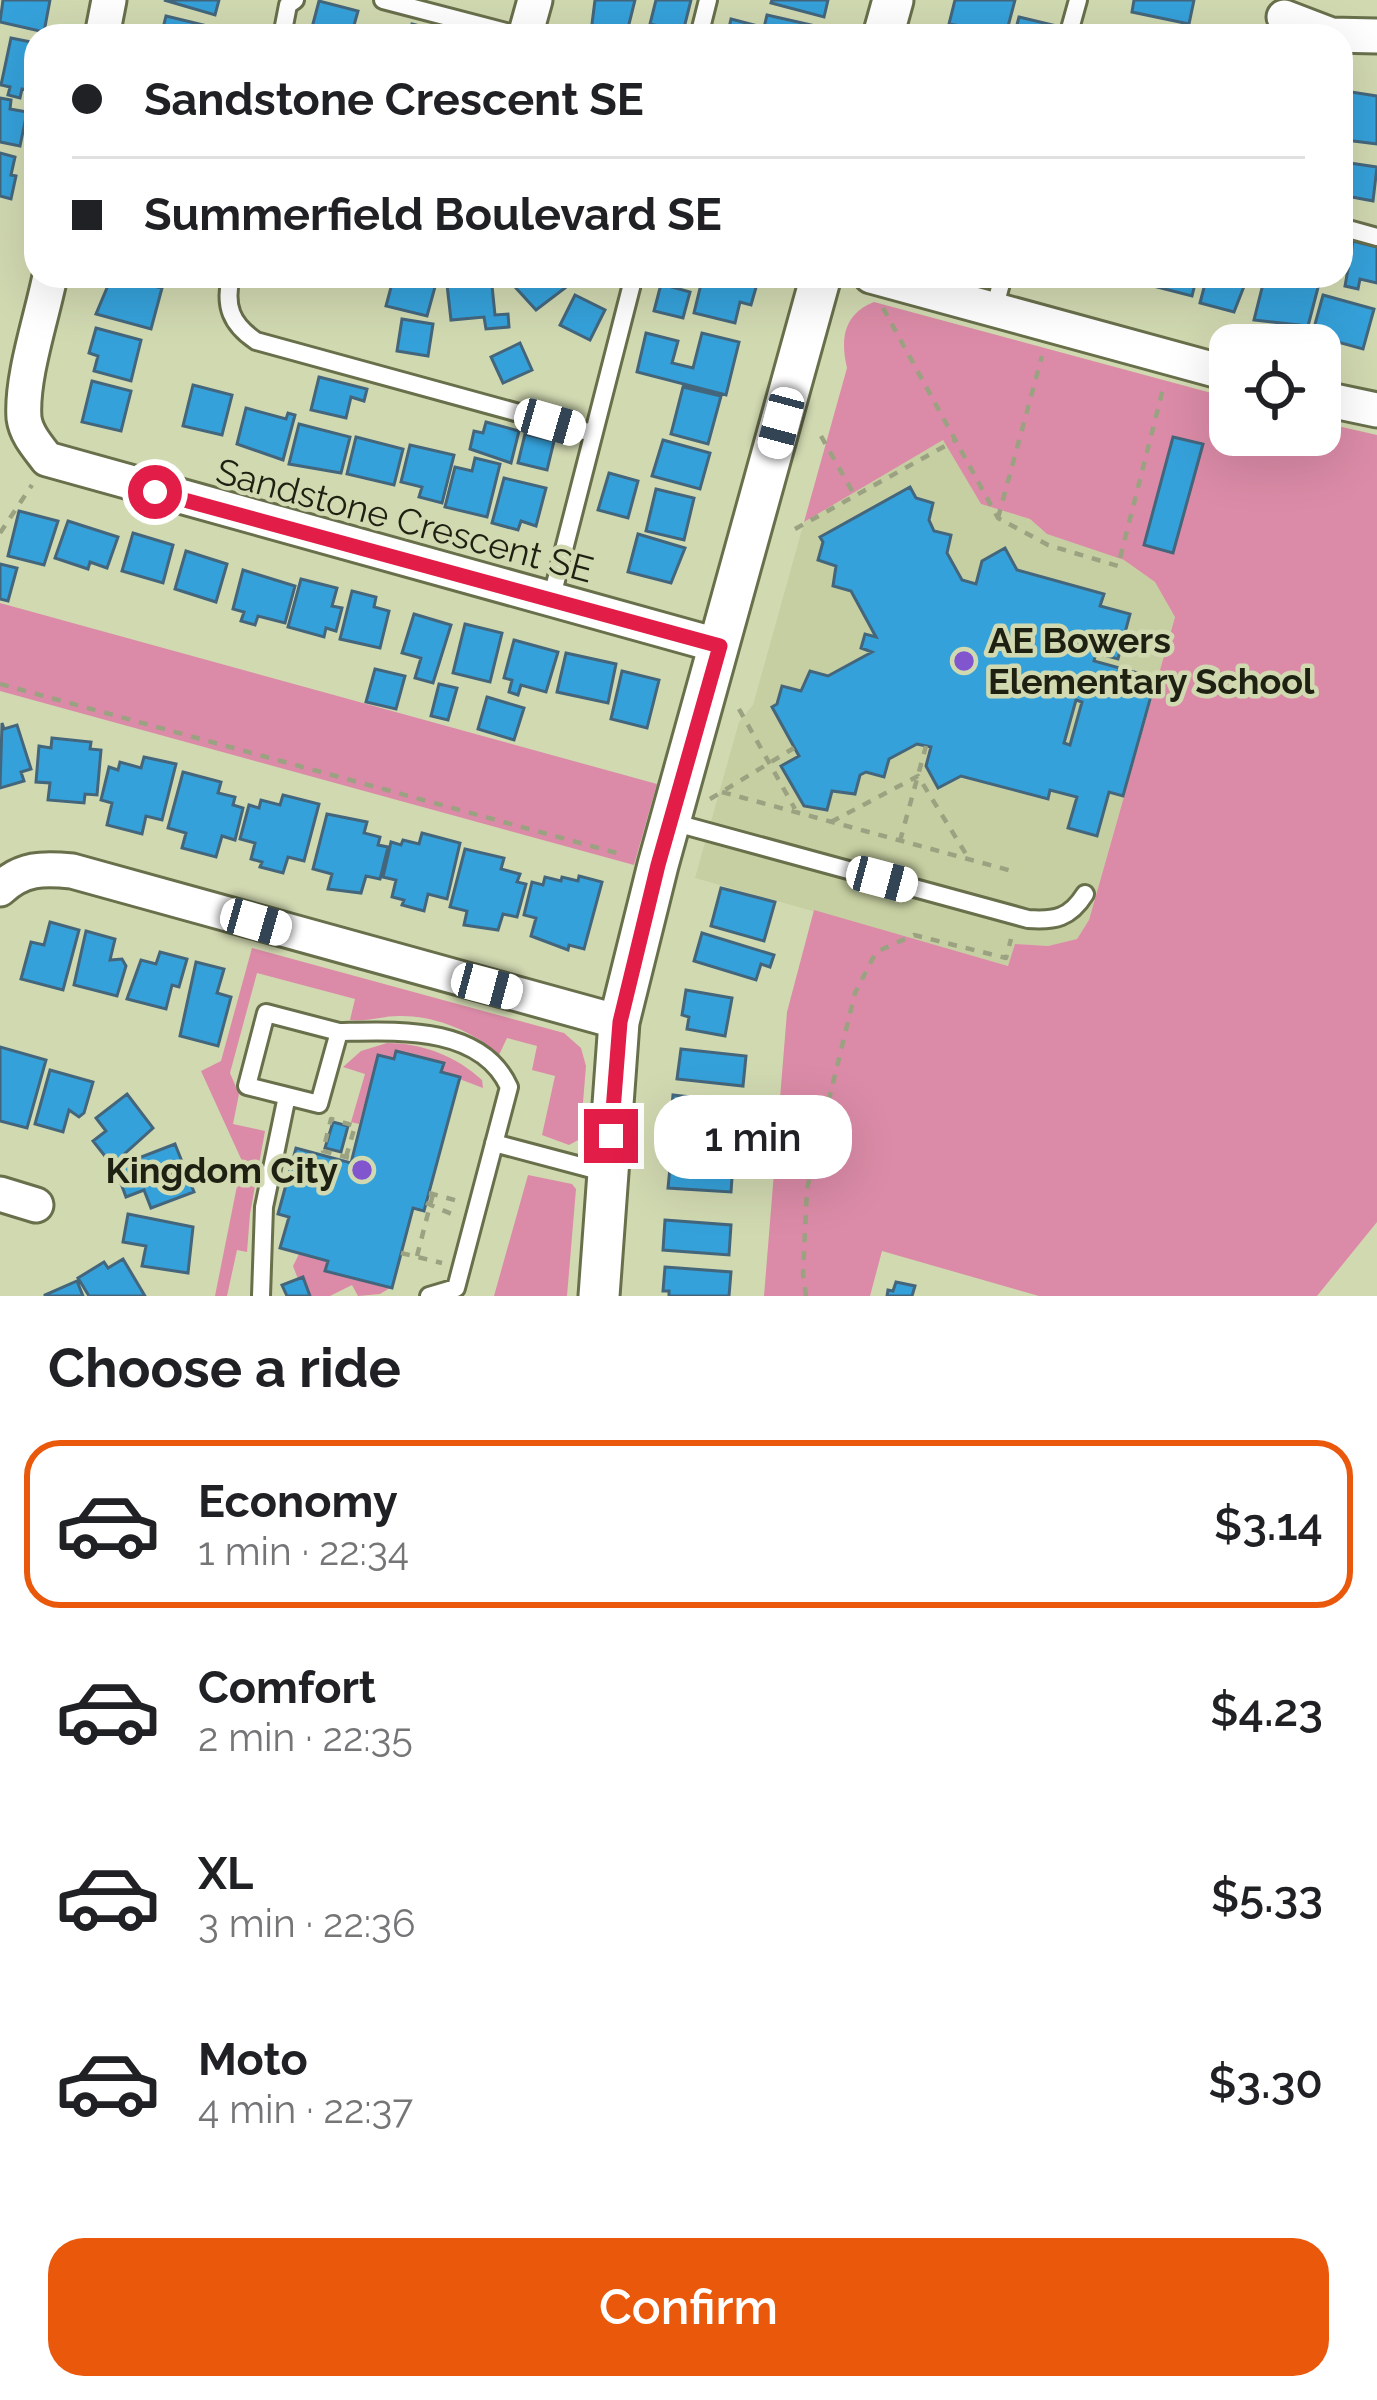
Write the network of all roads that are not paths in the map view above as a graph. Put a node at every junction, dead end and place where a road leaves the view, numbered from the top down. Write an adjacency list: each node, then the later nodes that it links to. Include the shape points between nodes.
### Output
1 (383, 0): 3 (lane)
2 (1284, 17): 4 (street)
3 (476, 24)
4 (1302, 24)
5 (47, 288): 16 (street, Sandstone Crescent SE, via 24,421 47,459)
6 (230, 288): 15 (lane, via 238,329 256,341)
7 (631, 288): 15 (lane)
8 (818, 288): 17 (street)
9 (915, 288): 11 (street)
10 (1000, 288): 11 (lane)
11 (994, 310): 12 (street)
12 (1209, 368)
13 (1341, 402): 14 (street)
14 (1377, 410)
15 (592, 434): 16 (lane)
16 (551, 600): 17 (street, Sandstone Crescent SE)
17 (720, 646): 18 (street)
18 (670, 822): 20 (lane, via 1017,916 1061,918); 21 (street)
19 (0, 889): 21 (street, via 15,874 72,871)
20 (1085, 894)
21 (620, 1022): 25 (street)
22 (339, 1032): 23 (lane, via 319,1104); 23 (lane, via 266,1013 247,1086); 24 (lane, via 411,1030 485,1058 509,1087)
23 (287, 1096): 28 (lane, via 264,1208)
24 (494, 1143): 25 (lane); 29 (lane, via 456,1288)
25 (608, 1173): 30 (street)
26 (0, 1194): 27 (street)
27 (36, 1205)
28 (261, 1296)
29 (429, 1296)
30 (598, 1296)

